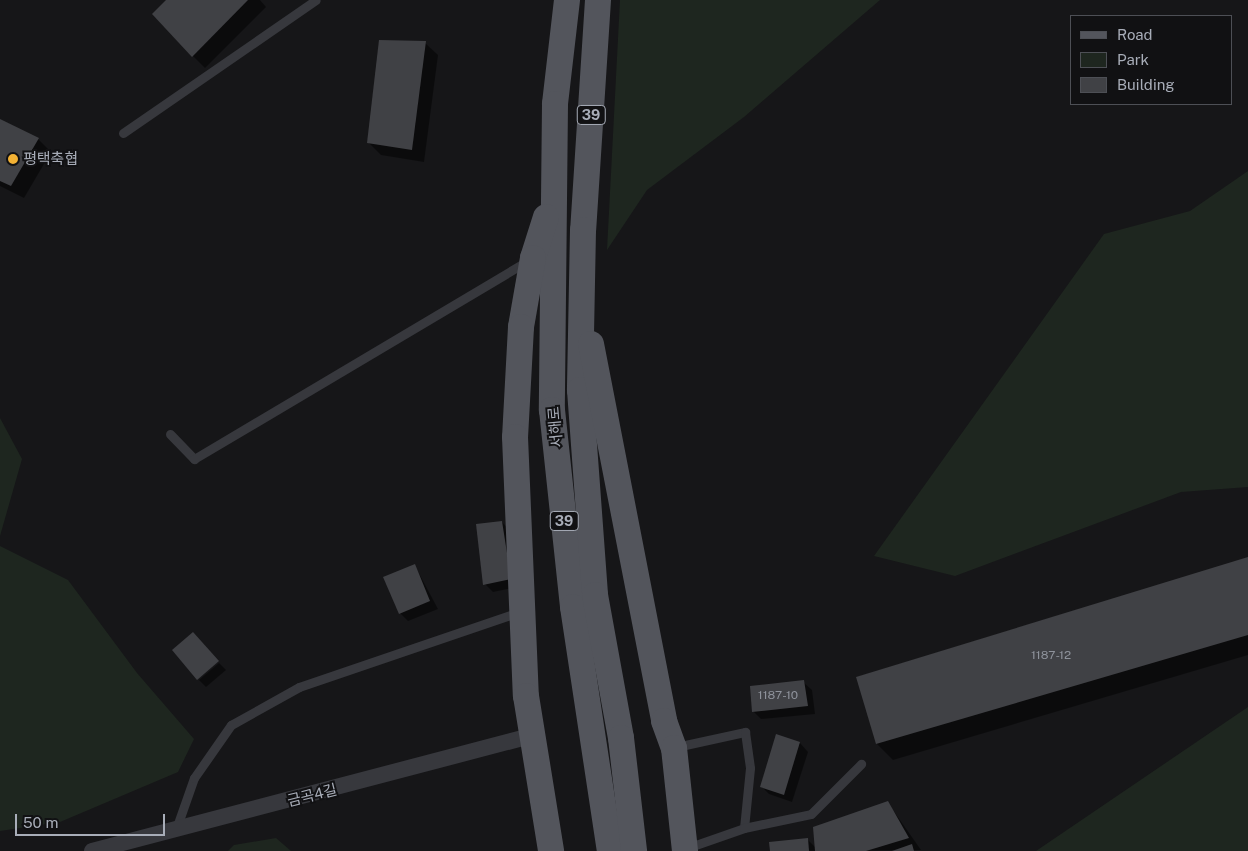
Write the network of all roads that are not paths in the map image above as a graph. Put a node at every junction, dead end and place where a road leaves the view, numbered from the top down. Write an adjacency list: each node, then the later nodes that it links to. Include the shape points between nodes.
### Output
1 (316, 0): 4 (lane)
2 (568, 0): 5 (main road, 서해로 / 39, via 555,104)
3 (598, 0): 7 (main road, 서해로 / 39)
4 (123, 133)
5 (555, 188): 6 (main road); 18 (main road, 서해로 / 39, via 552,410 573,607)
6 (533, 258): 8 (lane, via 194,459); 9 (main road, via 521,327 514,437)
7 (582, 302): 11 (main road, via 664,721); 19 (main road, 서해로 / 39, via 580,390 594,596 621,738)
8 (170, 434)
9 (520, 611): 10 (main road); 14 (lane, via 299,687 231,725 194,778)
10 (531, 736): 14 (street, 금곡4길); 17 (main road)
11 (674, 748): 13 (lane, via 745,732 750,768); 15 (main road)
12 (862, 764): 13 (lane, via 812,814)
13 (744, 828): 15 (lane)
14 (176, 830): 16 (street, 금곡4길)
15 (685, 850)
16 (92, 851)
17 (550, 851)
18 (610, 851)
19 (634, 851)

